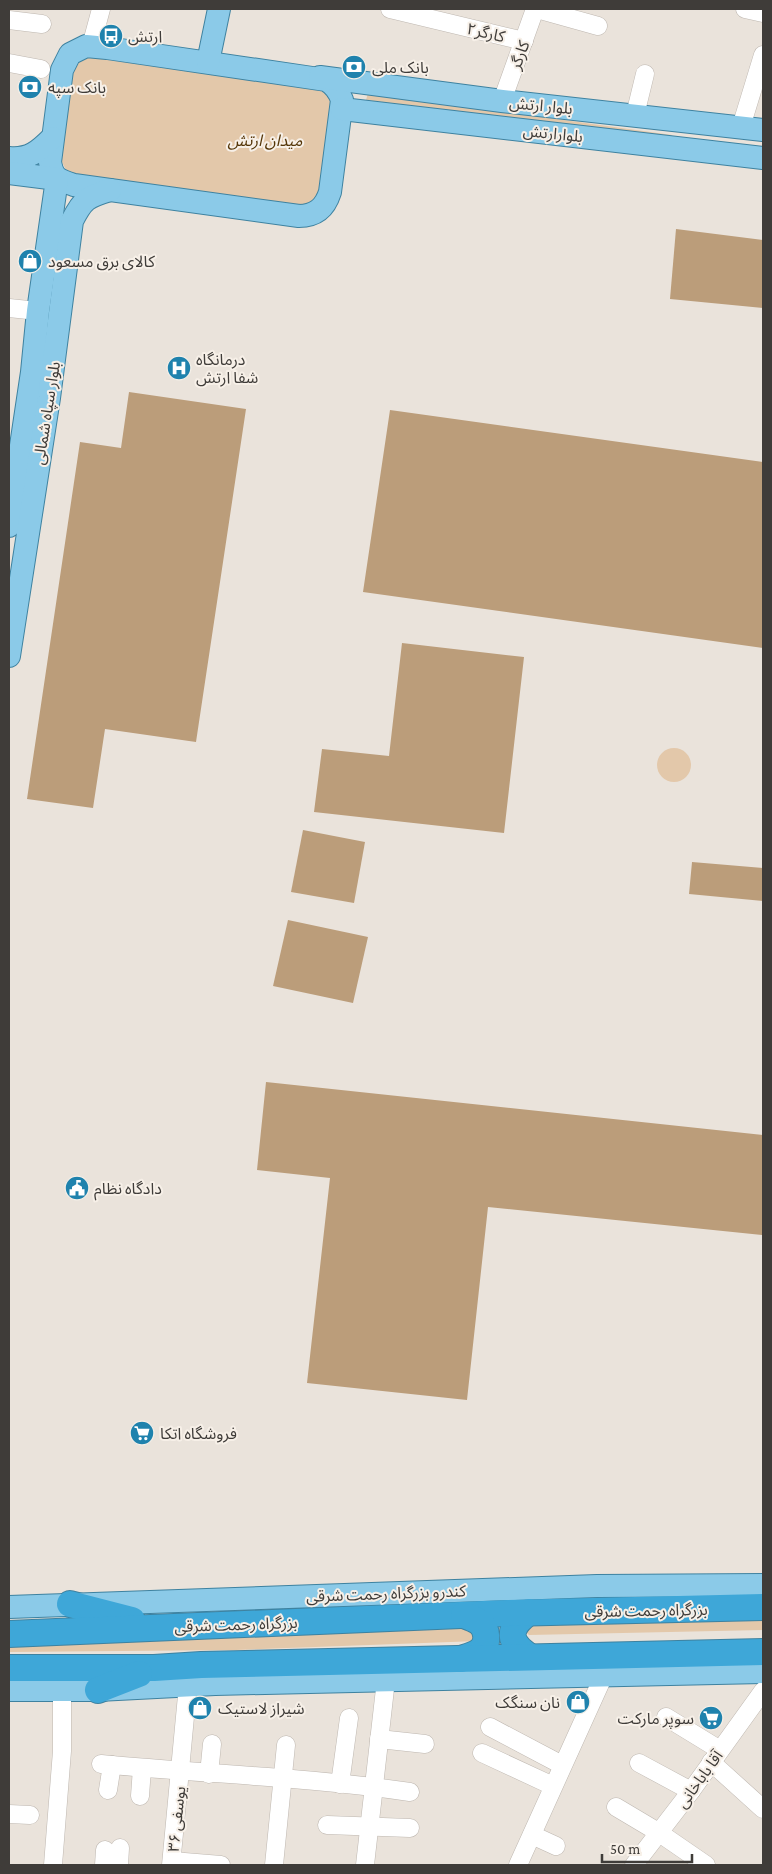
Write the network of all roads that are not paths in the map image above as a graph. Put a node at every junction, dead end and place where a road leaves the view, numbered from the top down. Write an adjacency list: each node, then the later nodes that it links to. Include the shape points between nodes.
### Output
1 (102, 9): 11 (street)
2 (219, 9): 12 (main road)
3 (390, 9): 10 (street, کارگر۲)
4 (536, 9): 9 (street); 10 (street, کارگر)
5 (745, 9): 6 (street)
6 (763, 13)
7 (9, 20): 8 (street)
8 (42, 24)
9 (598, 26)
10 (524, 41): 18 (street, کارگر)
11 (91, 46): 12 (main road); 23 (main road, via 77,49 65,62)
12 (208, 62): 17 (main road)
13 (9, 63): 15 (street)
14 (762, 64): 22 (street)
15 (41, 68)
16 (645, 74): 20 (street)
17 (318, 77): 18 (main road, بلوار ارتش); 19 (main road, via 334,85 342,100)
18 (502, 101): 20 (main road, بلوار ارتش)
19 (342, 109): 24 (main road, بلوارارتش); 29 (main road, via 328,200 307,216)
20 (635, 115): 21 (main road, بلوار ارتش)
21 (709, 122): 22 (main road, بلوار ارتش); 24 (main road)
22 (752, 128)
23 (52, 138): 25 (main road, via 30,156); 28 (main road, via 50,162)
24 (704, 150): 26 (main road, بلوارارتش)
25 (9, 158)
26 (763, 158)
27 (9, 173): 28 (main road)
28 (57, 179): 29 (main road); 30 (main road, بلوار سپاه شمالی)
29 (110, 190): 30 (main road, بلوار سپاه شمالی, via 89,197)
30 (62, 220): 32 (main road, بلوار سپاه شمالی); 34 (main road, بلوار سپاه شمالی, via 49,398)
31 (9, 308): 32 (street)
32 (38, 311): 33 (main road, بلوار سپاه شمالی, via 32,372)
33 (15, 439): 34 (main road, بلوار سپاه شمالی)
34 (15, 525): 35 (main road, بلوار سپاه شمالی)
35 (9, 656)
36 (763, 1585): 37 (main road, کندرو بزرگراه رحمت شرقی, via 597,1586)
37 (70, 1604): 38 (main road, کندرو بزرگراه رحمت شرقی); 42 (highway)
38 (9, 1606)
39 (763, 1607): 40 (highway, بزرگراه رحمت شرقی)
40 (529, 1612): 41 (highway, بزرگراه رحمت شرقی); 45 (highway, via 517,1621 512,1632 519,1648)
41 (464, 1615): 42 (highway, بزرگراه رحمت شرقی); 46 (highway, via 483,1626 486,1638 483,1649)
42 (156, 1627): 43 (highway, بزرگراه رحمت شرقی)
43 (9, 1634)
44 (763, 1652): 45 (highway)
45 (530, 1657): 46 (highway)
46 (461, 1659): 48 (highway, via 201,1664)
47 (9, 1668): 48 (highway)
48 (154, 1668): 55 (highway)
49 (763, 1672): 50 (main road)
50 (604, 1675): 51 (main road); 67 (street)
51 (386, 1680): 52 (main road); 60 (street)
52 (188, 1685): 55 (main road); 69 (street, یوسفی ۳۶)
53 (62, 1689): 54 (main road); 55 (main road); 91 (street, via 62,1751)
54 (9, 1690)
55 (98, 1690)
56 (763, 1692): 65 (street, آقا باباخانی)
57 (666, 1717): 65 (street)
58 (349, 1718): 72 (street)
59 (490, 1727): 67 (street)
60 (379, 1739): 62 (street); 73 (street)
61 (212, 1744): 70 (street)
62 (425, 1744)
63 (286, 1745): 71 (street)
64 (482, 1753): 74 (street)
65 (715, 1756): 76 (street, آقا باباخانی); 80 (street)
66 (639, 1763): 76 (street)
67 (562, 1764): 74 (street)
68 (142, 1768): 69 (street); 75 (street, via 106,1764); 78 (street)
69 (180, 1772): 70 (street); 90 (street, یوسفی ۳۶)
70 (209, 1774): 71 (street)
71 (281, 1780): 72 (street); 94 (street)
72 (340, 1784): 73 (street)
73 (374, 1786): 77 (street); 84 (street)
74 (553, 1786): 87 (street)
75 (108, 1790)
76 (691, 1791): 86 (street, آقا باباخانی)
77 (410, 1792)
78 (140, 1796)
79 (616, 1807): 86 (street)
80 (763, 1809)
81 (9, 1814): 82 (street)
82 (30, 1815)
83 (327, 1825): 84 (street)
84 (369, 1827): 85 (street); 95 (street)
85 (410, 1828)
86 (658, 1832): 97 (street, آقا باباخانی); 98 (street)
87 (532, 1835): 88 (street); 96 (street)
88 (556, 1846)
89 (109, 1854): 92 (street)
90 (172, 1863): 93 (street)
91 (53, 1865)
92 (118, 1865)
93 (221, 1865)
94 (274, 1865)
95 (364, 1865)
96 (518, 1865)
97 (634, 1865)
98 (706, 1865)

